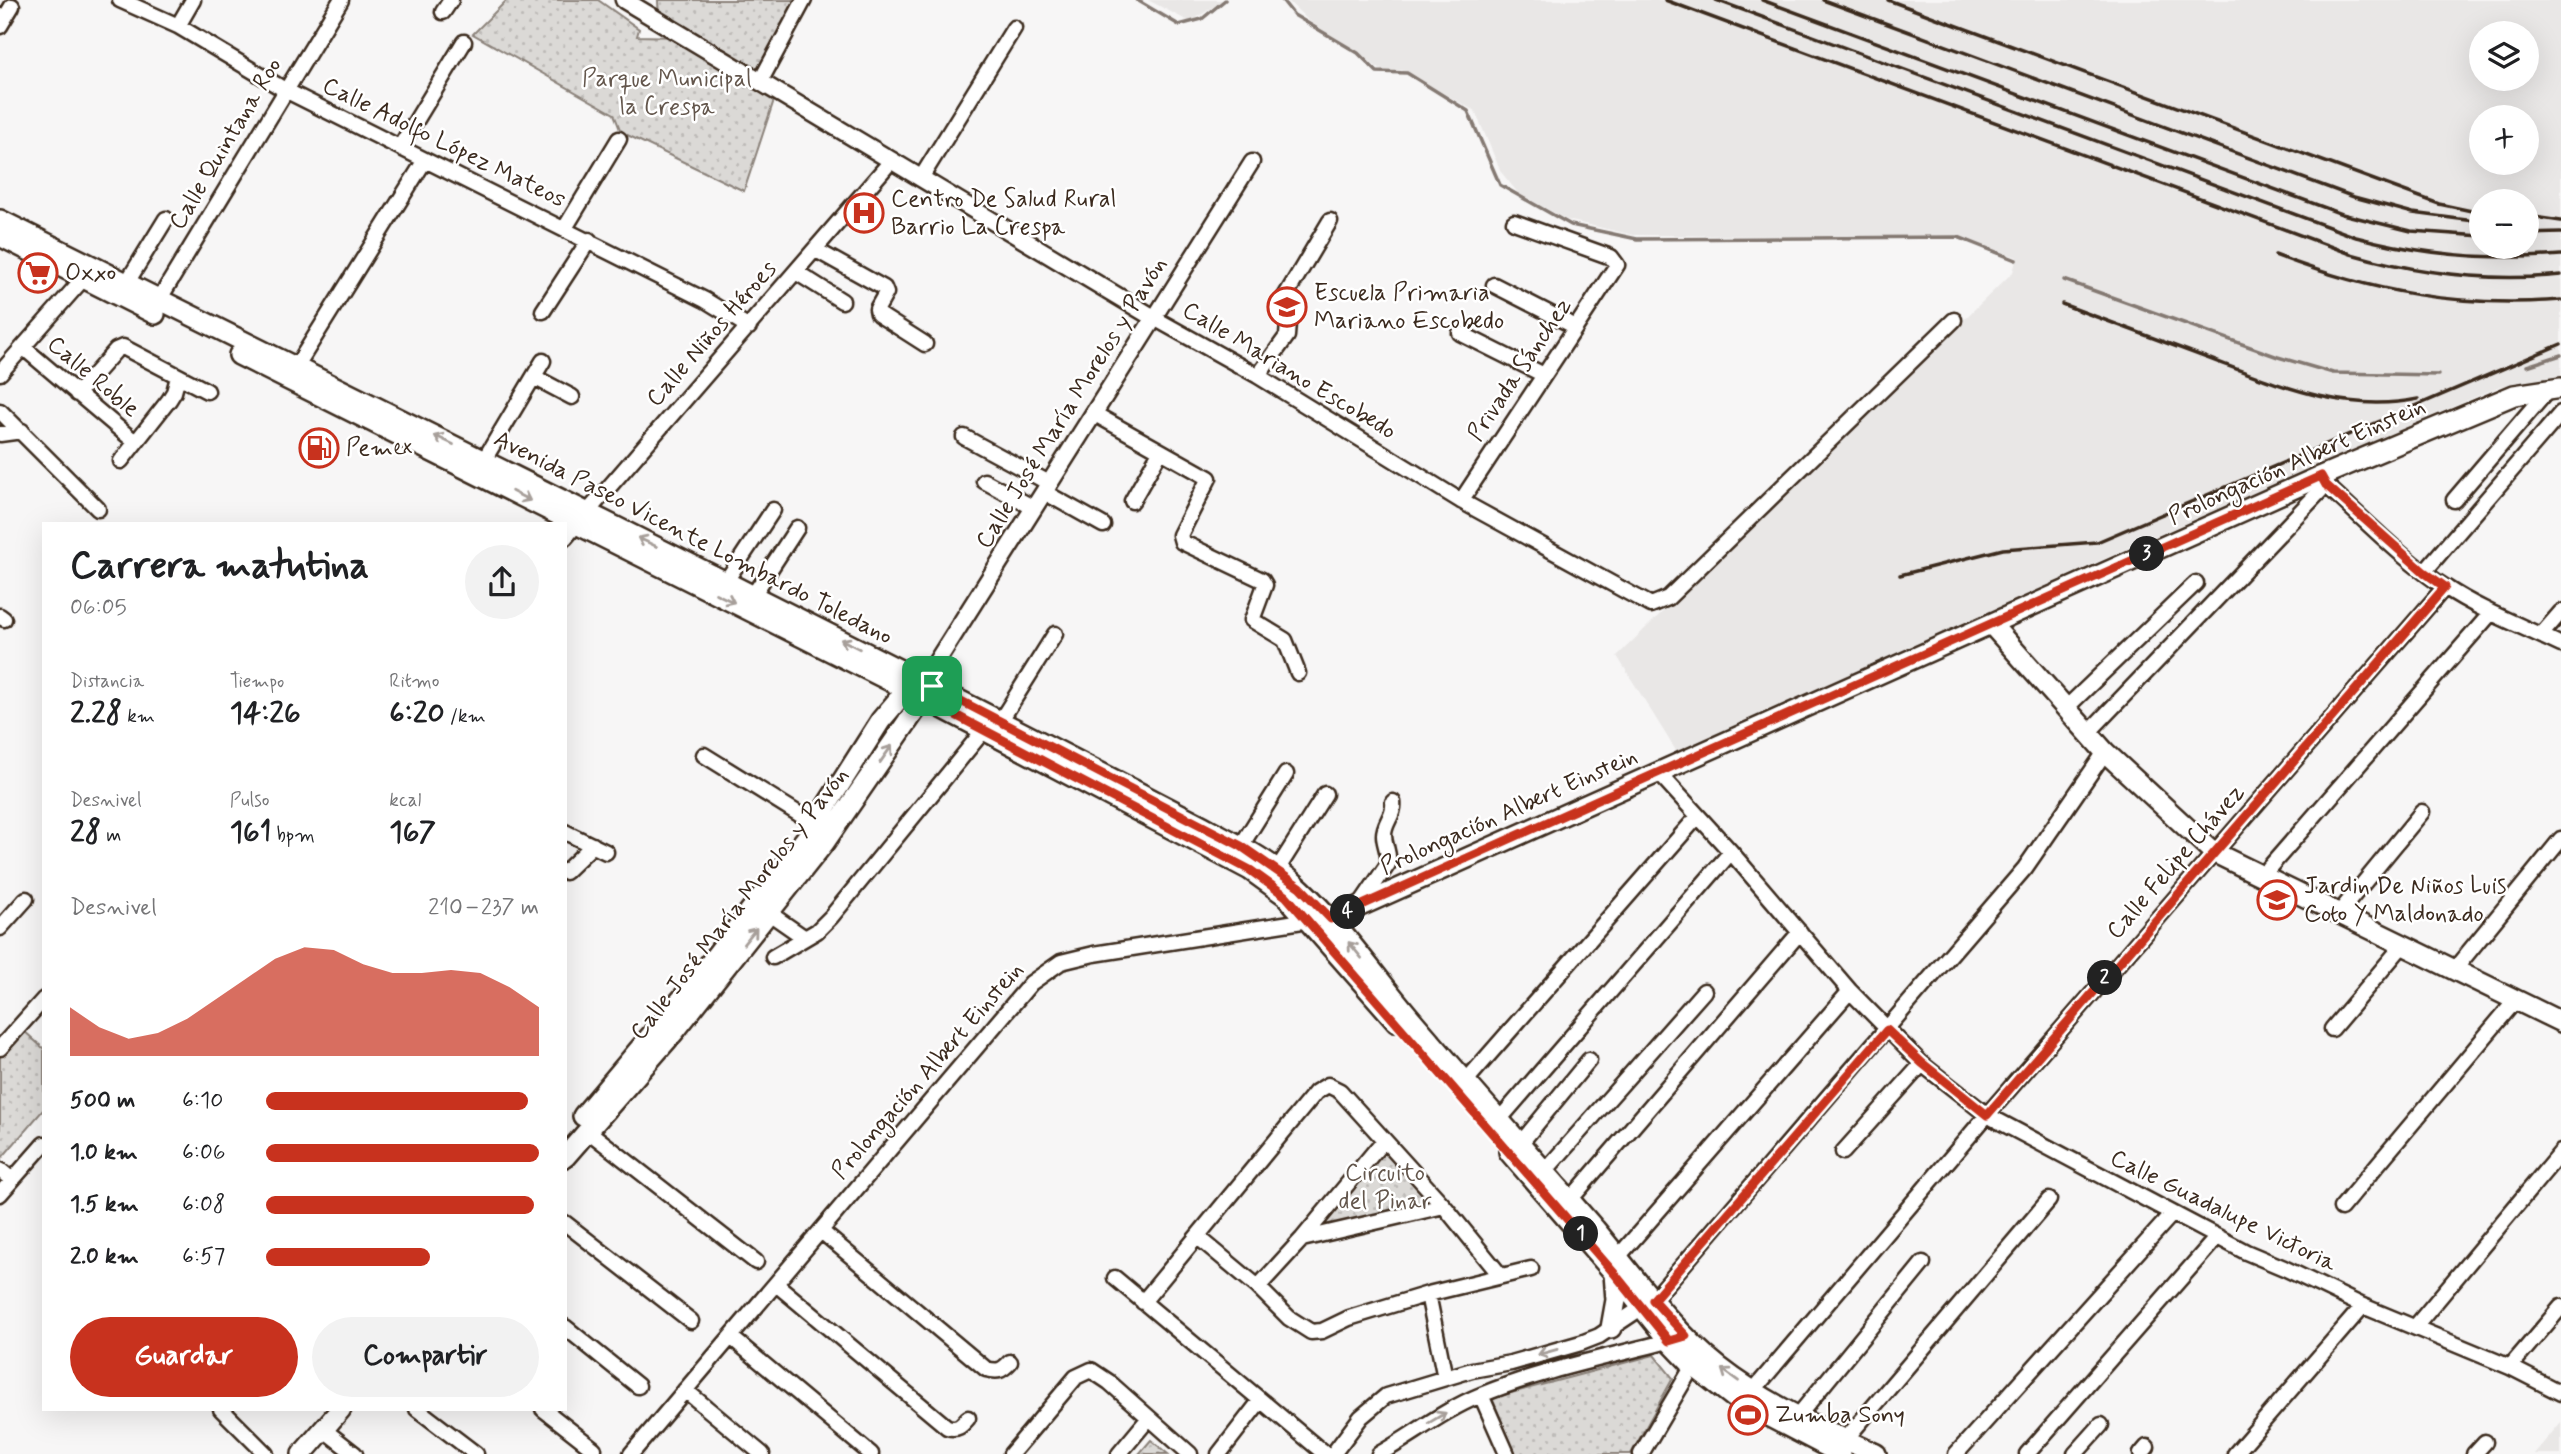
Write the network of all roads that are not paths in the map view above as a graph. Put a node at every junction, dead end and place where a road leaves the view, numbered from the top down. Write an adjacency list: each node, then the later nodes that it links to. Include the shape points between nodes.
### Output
1 (120, 0): 8 (street, Calle Adolfo López Mateos)
2 (193, 0): 8 (street)
3 (341, 0): 12 (street, Calle Quintana Roo)
4 (804, 0): 11 (street)
5 (634, 3): 11 (street, Calle Mariano Escobedo)
6 (12, 6): 7 (street)
7 (0, 26)
8 (178, 26): 12 (street, Calle Adolfo López Mateos)
9 (1014, 28): 18 (street)
10 (464, 42): 14 (street)
11 (760, 82): 16 (street, Calle Mariano Escobedo)
12 (285, 90): 14 (street, Calle Adolfo López Mateos); 32 (street, Calle Quintana Roo)
13 (618, 139): 23 (street)
14 (400, 147): 15 (street, Calle Adolfo López Mateos)
15 (425, 160): 23 (street, Calle Adolfo López Mateos); 42 (street)
16 (892, 160): 18 (street, Calle Mariano Escobedo); 26 (street, Calle Niños Héroes)
17 (1252, 162): 34 (street, Calle José María Morelos y Pavón)
18 (921, 178): 34 (street, Calle Mariano Escobedo)
19 (166, 219): 29 (street)
20 (0, 220): 27 (main road, Avenida Paseo Vicente Lombardo Toledano)
21 (1330, 221): 45 (street, via 1283,300 1287,336)
22 (1514, 222): 37 (street, Privada Sánchez, via 1611,257 1618,265)
23 (565, 228): 25 (street, Calle Adolfo López Mateos)
24 (0, 236): 27 (main road, Avenida Paseo Vicente Lombardo Toledano)
25 (589, 240): 33 (street); 36 (street, Calle Adolfo López Mateos)
26 (816, 250): 28 (street, Calle Niños Héroes); 39 (street, via 884,288 887,293 878,314)
27 (89, 272): 29 (main road, Avenida Paseo Vicente Lombardo Toledano); 32 (main road, Avenida Paseo Vicente Lombardo Toledano); 40 (street)
28 (796, 272): 31 (street); 36 (street, Calle Niños Héroes)
29 (126, 284): 32 (main road, Avenida Paseo Vicente Lombardo Toledano)
30 (1494, 285): 37 (street)
31 (842, 301)
32 (155, 306): 42 (main road, Avenida Paseo Vicente Lombardo Toledano); 71 (main road, Avenida Paseo Vicente Lombardo Toledano, one-way to 71)
33 (543, 310)
34 (1154, 318): 45 (street, Calle Mariano Escobedo); 53 (street, Calle José María Morelos y Pavón)
35 (1954, 320): 67 (street, Calle Mariano Escobedo, via 1668,598 1651,605)
36 (749, 327): 71 (street, Calle Niños Héroes)
37 (1576, 327): 44 (street, Privada Sánchez)
38 (1460, 333): 44 (street)
39 (925, 344)
40 (24, 348): 43 (street); 50 (street, Calle Roble)
41 (543, 361): 47 (street)
42 (296, 367): 60 (main road, Avenida Paseo Vicente Lombardo Toledano, one-way to 42)
43 (0, 373)
44 (1544, 375): 67 (street, Privada Sánchez)
45 (1258, 376): 67 (street, Calle Mariano Escobedo)
46 (178, 377): 49 (street); 50 (street, via 123,347); 58 (street, Calle Roble, via 169,400)
47 (534, 377): 51 (street); 60 (street)
48 (2555, 389): 62 (main road, Prolongación Albert Einstein, via 2514,395); 65 (street)
49 (207, 391)
50 (77, 394): 58 (street, Calle Roble)
51 (572, 397)
52 (0, 411): 55 (street)
53 (1093, 413): 59 (street); 64 (street, Calle José María Morelos y Pavón)
54 (2561, 413): 74 (street)
55 (22, 431): 56 (street); 69 (street)
56 (0, 434)
57 (964, 437): 64 (street)
58 (135, 442): 61 (street)
59 (1160, 452): 66 (street); 85 (street, via 1209,478 1180,535 1182,542 1262,580 1265,585 1252,620 1285,640)
60 (484, 460): 71 (main road, Avenida Paseo Vicente Lombardo Toledano)
61 (121, 461)
62 (2324, 480): 74 (street); 81 (main road, Prolongación Albert Einstein); 89 (street)
63 (984, 481): 68 (street)
64 (1046, 487): 68 (street, Calle José María Morelos y Pavón); 72 (street)
65 (2454, 500)
66 (1132, 501)
67 (1461, 501)
68 (1034, 508): 86 (street, Calle José María Morelos y Pavón)
69 (98, 509)
70 (773, 510): 75 (street)
71 (576, 525): 75 (main road, Avenida Paseo Vicente Lombardo Toledano, one-way to 71); 86 (main road, Avenida Paseo Vicente Lombardo Toledano, one-way to 86)
72 (1103, 525)
73 (797, 528): 78 (street)
74 (2424, 572): 77 (street)
75 (726, 581): 78 (main road, Avenida Paseo Vicente Lombardo Toledano)
76 (2196, 583): 87 (street)
77 (2445, 587): 80 (street); 103 (street, Calle Felipe Chávez)
78 (754, 594): 86 (main road, Avenida Paseo Vicente Lombardo Toledano, one-way to 78)
79 (2561, 612): 83 (street)
80 (2491, 613): 83 (street); 106 (street)
81 (1991, 624): 87 (main road); 92 (main road, Prolongación Albert Einstein)
82 (1055, 634): 88 (street)
83 (2541, 635): 84 (street)
84 (2561, 645)
85 (1298, 673)
86 (922, 684): 88 (main road, Avenida Paseo Vicente Lombardo Toledano); 98 (main road, Calle José María Morelos y Pavón, via 881,720); 107 (main road, Calle José María Morelos y Pavón, one-way to 86, via 824,843)
87 (2066, 708): 89 (main road)
88 (993, 725): 101 (main road, Avenida Paseo Vicente Lombardo Toledano); 113 (main road, Avenida Paseo Vicente Lombardo Toledano, via 1250,870); 116 (street, via 831,917)
89 (2088, 733): 90 (main road)
90 (2105, 752): 103 (main road); 126 (street, via 2025,868)
91 (704, 755): 98 (street)
92 (1658, 772): 97 (street, Calle Guadalupe Victoria); 109 (main road, Prolongación Albert Einstein)
93 (1286, 775): 101 (street)
94 (1325, 794): 104 (street)
95 (1393, 802): 109 (street, via 1394,812 1384,832 1388,864)
96 (2422, 812): 110 (street)
97 (1698, 816): 102 (street, Calle Guadalupe Victoria); 130 (street)
98 (815, 824): 107 (main road, Calle José María Morelos y Pavón)
99 (567, 833): 105 (street, via 599,848)
100 (2561, 839): 119 (street)
101 (1241, 846): 104 (main road, Avenida Paseo Vicente Lombardo Toledano)
102 (1731, 852): 115 (street, Calle Guadalupe Victoria); 132 (street)
103 (2214, 852): 106 (main road); 131 (street, Calle Felipe Chávez)
104 (1277, 870): 112 (main road, Avenida Paseo Vicente Lombardo Toledano)
105 (567, 871)
106 (2261, 877): 110 (main road)
107 (786, 879): 111 (main road, Calle José María Morelos y Pavón); 134 (main road, Calle José María Morelos y Pavón)
108 (26, 899): 114 (street)
109 (1359, 906): 112 (main road, Prolongación Albert Einstein)
110 (2339, 912): 117 (main road)
111 (769, 913): 116 (street); 133 (main road, Calle José María Morelos y Pavón, one-way to 111)
112 (1331, 919): 113 (main road, Prolongación Albert Einstein); 130 (main road, Avenida Paseo Vicente Lombardo Toledano, one-way to 112)
113 (1309, 920): 151 (street, Prolongación Albert Einstein, via 1061,962 1031,983); 157 (main road, Avenida Paseo Vicente Lombardo Toledano)
114 (0, 928)
115 (1800, 932): 121 (street, Calle Guadalupe Victoria); 145 (street)
116 (805, 938): 118 (street)
117 (2402, 946): 119 (main road); 125 (street)
118 (773, 957)
119 (2454, 970): 123 (main road)
120 (1704, 991): 142 (street)
121 (1850, 991): 126 (street, Calle Guadalupe Victoria); 157 (street)
122 (42, 1001): 127 (street)
123 (2515, 1001): 124 (main road); 148 (street)
124 (2561, 1022)
125 (2332, 1029)
126 (1887, 1030): 129 (street, Calle Guadalupe Victoria); 165 (street)
127 (0, 1048)
128 (1589, 1060): 136 (street)
129 (1922, 1063): 131 (street, Calle Guadalupe Victoria); 138 (street)
130 (1465, 1082): 132 (main road, Avenida Paseo Vicente Lombardo Toledano)
131 (1987, 1115): 149 (street, Calle Guadalupe Victoria); 182 (street, Calle Felipe Chávez)
132 (1499, 1120): 136 (main road, Avenida Paseo Vicente Lombardo Toledano)
133 (588, 1131): 140 (main road, Calle José María Morelos y Pavón); 155 (street)
134 (567, 1135)
135 (1384, 1140): 147 (street); 152 (street, via 1334,1086 1325,1086); 154 (street)
136 (1520, 1144): 142 (main road, Avenida Paseo Vicente Lombardo Toledano)
137 (42, 1146): 143 (street)
138 (1843, 1152)
139 (2561, 1152): 169 (street)
140 (567, 1155)
141 (0, 1170): 143 (street)
142 (1545, 1171): 145 (main road, Avenida Paseo Vicente Lombardo Toledano)
143 (12, 1180): 144 (street)
144 (0, 1194)
145 (1570, 1200): 157 (main road, Avenida Paseo Vicente Lombardo Toledano)
146 (2049, 1200): 197 (street)
147 (1444, 1206): 154 (street); 159 (street)
148 (2341, 1209)
149 (2172, 1214): 153 (street, Calle Guadalupe Victoria); 215 (street)
150 (567, 1225): 168 (street)
151 (821, 1231): 161 (street, Prolongación Albert Einstein); 175 (street, via 986,1369 1004,1370)
152 (1198, 1237): 162 (street); 164 (street)
153 (2217, 1237): 166 (street, Calle Guadalupe Victoria); 216 (street)
154 (1302, 1239): 162 (street)
155 (756, 1262)
156 (1923, 1263): 190 (street)
157 (1616, 1265): 165 (main road, Avenida Paseo Vicente Lombardo Toledano); 170 (main road)
158 (1531, 1269): 159 (street)
159 (1500, 1275): 163 (street)
160 (1115, 1278): 164 (street)
161 (776, 1284): 172 (street, Prolongación Albert Einstein); 191 (street, via 947,1427 960,1427)
162 (1258, 1287): 163 (street, via 1311,1332)
163 (1428, 1294): 178 (street)
164 (1143, 1302): 185 (street)
165 (1648, 1304): 170 (street); 173 (main road, Avenida Paseo Vicente Lombardo Toledano)
166 (2363, 1306): 169 (street, Calle Guadalupe Victoria); 218 (street)
167 (2561, 1307): 177 (street)
168 (691, 1321)
169 (2415, 1327): 177 (street, Calle Guadalupe Victoria)
170 (1611, 1328): 176 (street, one-way to 176, via 1581,1343)
171 (567, 1329): 180 (street)
172 (731, 1337): 181 (street, Prolongación Albert Einstein); 204 (street)
173 (1678, 1339): 174 (main road, Avenida Paseo Vicente Lombardo Toledano); 179 (street)
174 (1697, 1358): 182 (main road, Avenida Paseo Vicente Lombardo Toledano, one-way to 174); 197 (main road, Avenida Paseo Vicente Lombardo Toledano, via 1737,1399); 213 (street)
175 (1010, 1362)
176 (1511, 1363): 178 (street); 179 (street)
177 (2510, 1367): 183 (street, Calle Guadalupe Victoria)
178 (1445, 1378): 210 (street, via 1386,1396 1373,1405)
179 (1516, 1382): 184 (street)
180 (638, 1386)
181 (685, 1390): 202 (street, Prolongación Albert Einstein); 203 (street)
182 (1752, 1392): 190 (main road, Avenida Paseo Vicente Lombardo Toledano)
183 (2561, 1393)
184 (1481, 1395): 211 (street, one-way to 184); 212 (street)
185 (1260, 1401): 208 (street); 209 (street)
186 (223, 1411): 198 (street)
187 (339, 1411): 194 (main road)
188 (420, 1411): 201 (street)
189 (546, 1411): 196 (street)
190 (1798, 1416): 197 (main road, Avenida Paseo Vicente Lombardo Toledano)
191 (968, 1418)
192 (1149, 1418): 205 (street, via 1098,1374 1082,1372); 206 (street); 207 (street)
193 (2101, 1425): 217 (street)
194 (323, 1429): 199 (main road); 200 (street)
195 (2485, 1442): 219 (street)
196 (594, 1449)
197 (1839, 1450): 214 (main road, Avenida Paseo Vicente Lombardo Toledano)
198 (265, 1454)
199 (302, 1454)
200 (355, 1454)
201 (476, 1454)
202 (631, 1454)
203 (761, 1454)
204 (872, 1454)
205 (1011, 1454)
206 (1119, 1454)
207 (1190, 1454)
208 (1219, 1454)
209 (1325, 1454)
210 (1333, 1454)
211 (1379, 1454)
212 (1507, 1454)
213 (1641, 1454)
214 (1876, 1454)
215 (1956, 1454)
216 (2026, 1454)
217 (2075, 1454)
218 (2235, 1454)
219 (2474, 1454)

